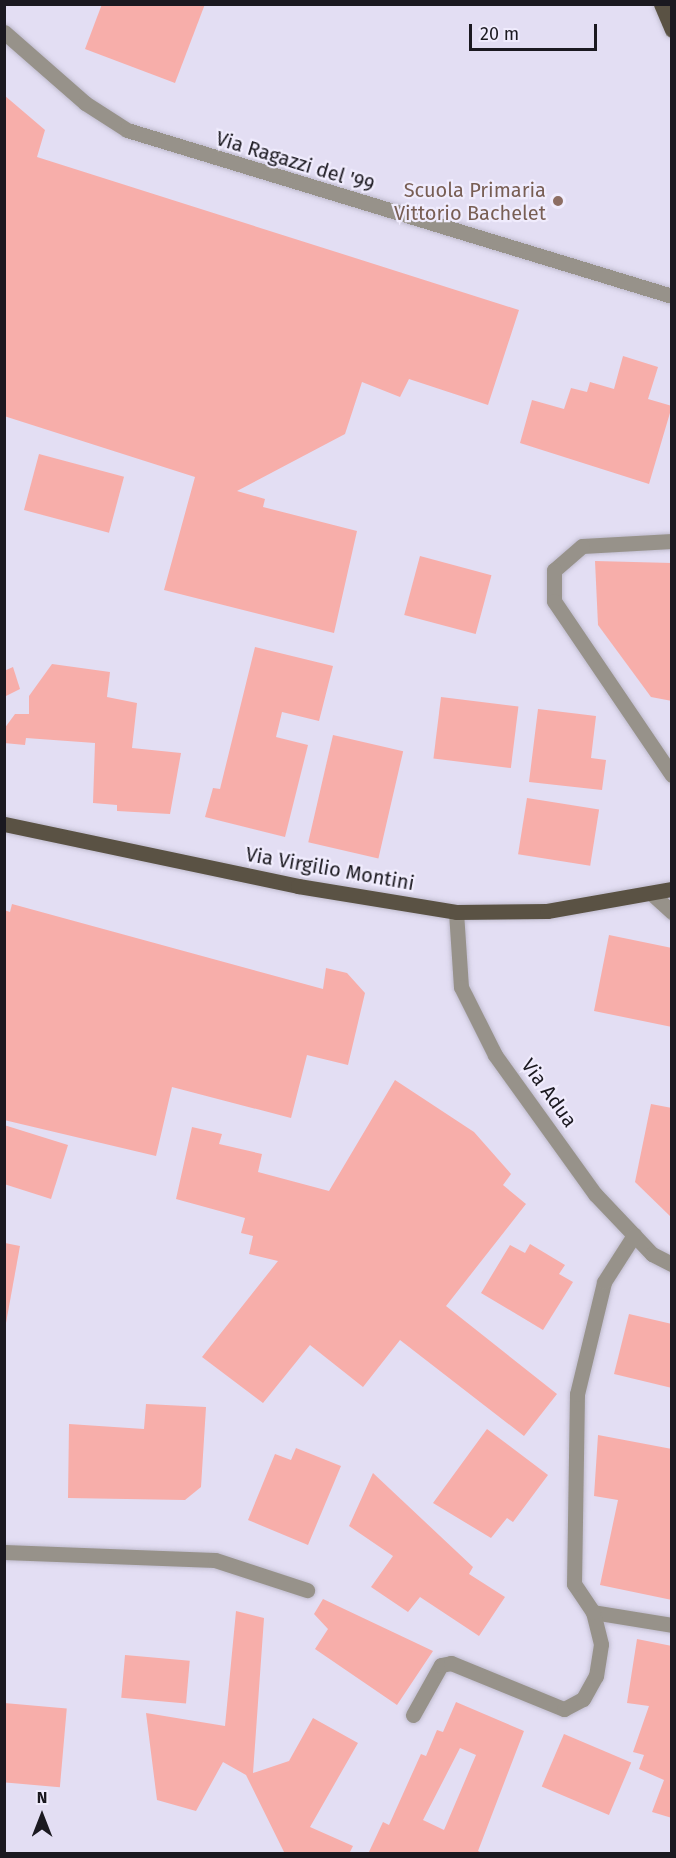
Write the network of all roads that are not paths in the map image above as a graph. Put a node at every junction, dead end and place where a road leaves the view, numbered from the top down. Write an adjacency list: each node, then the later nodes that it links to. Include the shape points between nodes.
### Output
1 (661, 4): 2 (main road)
2 (672, 30)
3 (4, 32): 4 (street, Via Ragazzi del '99, via 85,103 127,130)
4 (672, 296)
5 (672, 541): 6 (street, via 582,546 554,570 554,601)
6 (672, 775)
7 (4, 824): 10 (main road, Via Virgilio Montini, via 298,886)
8 (672, 889): 9 (main road, Via Virgilio Montini)
9 (652, 894): 10 (main road, Via Virgilio Montini, via 547,911); 11 (street)
10 (456, 912): 12 (street, Via Adua, via 462,987 495,1055 595,1194)
11 (672, 912)
12 (634, 1235): 13 (street, Via Adua, via 652,1254); 16 (street, via 604,1282 577,1394 574,1584)
13 (672, 1264)
14 (4, 1552): 15 (street, via 215,1560)
15 (307, 1590)
16 (593, 1612): 17 (street); 18 (street, via 601,1644 596,1676 583,1699 564,1709 452,1663 441,1665)
17 (672, 1625)
18 (412, 1715)

